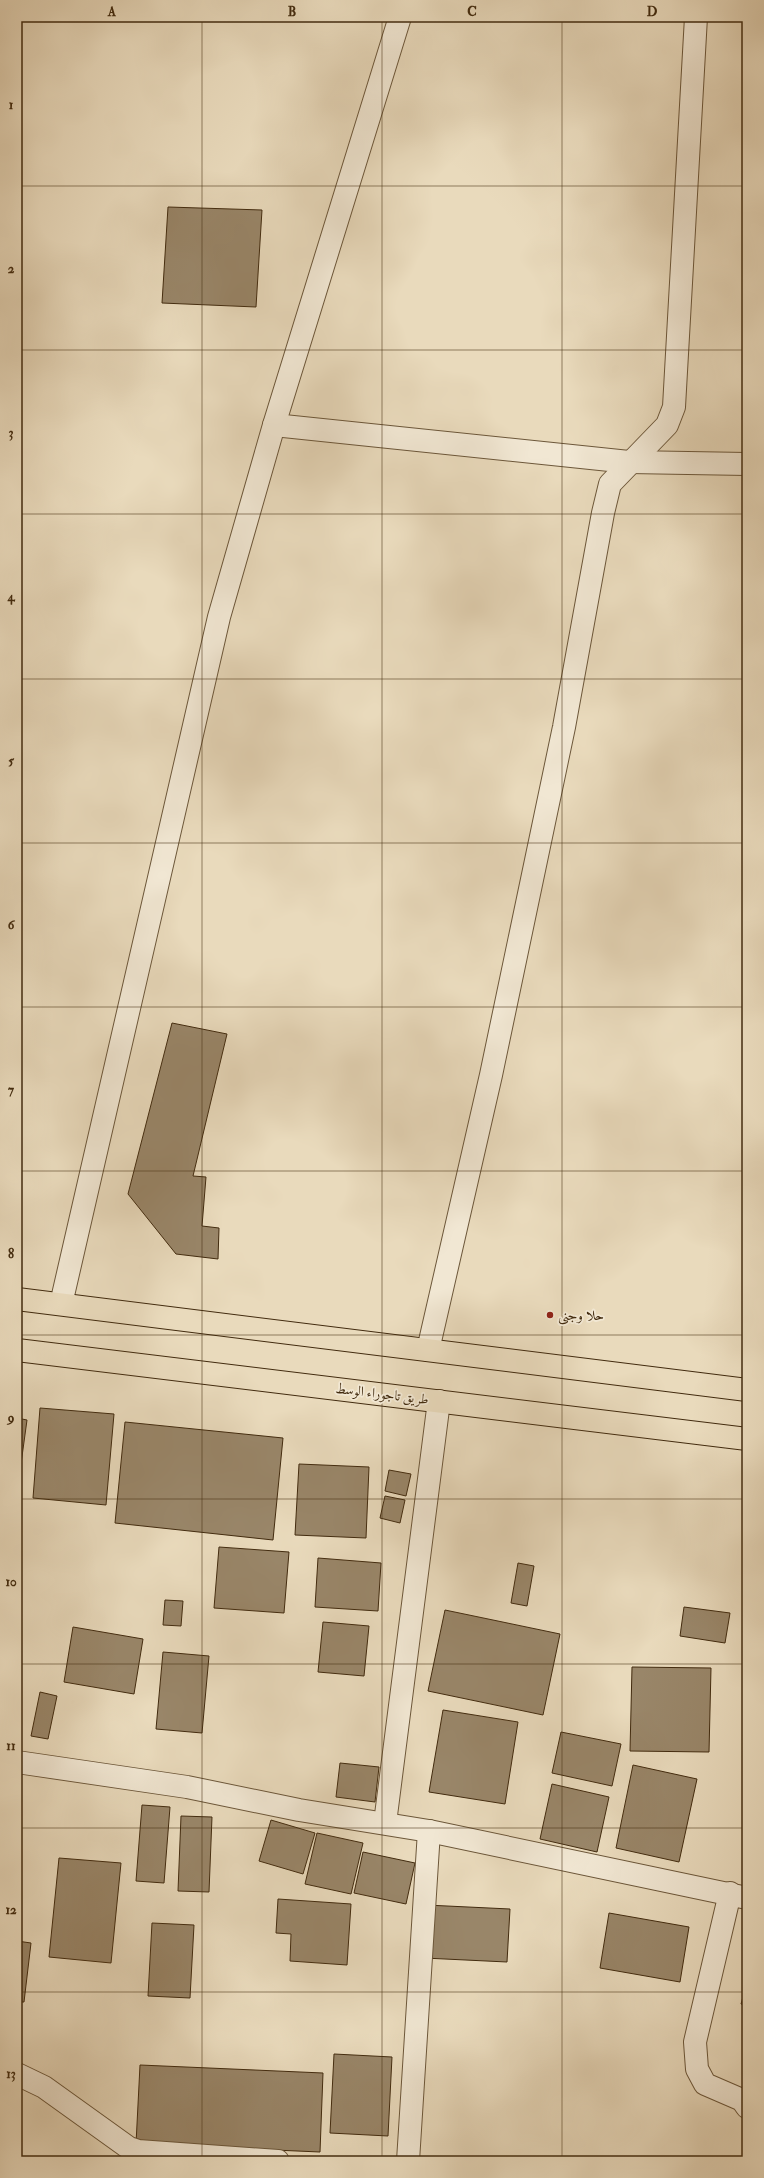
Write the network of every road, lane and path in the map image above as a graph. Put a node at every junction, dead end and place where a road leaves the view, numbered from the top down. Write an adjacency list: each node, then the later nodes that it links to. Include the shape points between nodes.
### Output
1 (400, 17): 3 (street)
2 (696, 17): 4 (street, via 674,407 667,425)
3 (274, 425): 4 (street); 7 (street, via 219,617)
4 (629, 462): 5 (street); 9 (street, via 610,484 603,513 557,758 491,1075)
5 (747, 464)
6 (17, 1299): 7 (main road)
7 (61, 1304): 9 (main road)
8 (17, 1350): 11 (main road, طريق تاجوراء الوسط)
9 (428, 1350): 10 (main road)
10 (747, 1390)
11 (439, 1401): 12 (main road, طريق تاجوراء الوسط); 14 (street)
12 (747, 1439)
13 (17, 1762): 14 (street, via 187,1787 299,1810)
14 (385, 1823): 15 (street)
15 (429, 1831): 16 (street); 20 (street)
16 (739, 1895): 18 (street, via 695,2042 697,2069 705,2084 742,2100)
17 (17, 2074): 19 (street, via 44,2087 129,2148 138,2151)
18 (747, 2107)
19 (278, 2161)
20 (408, 2161)

